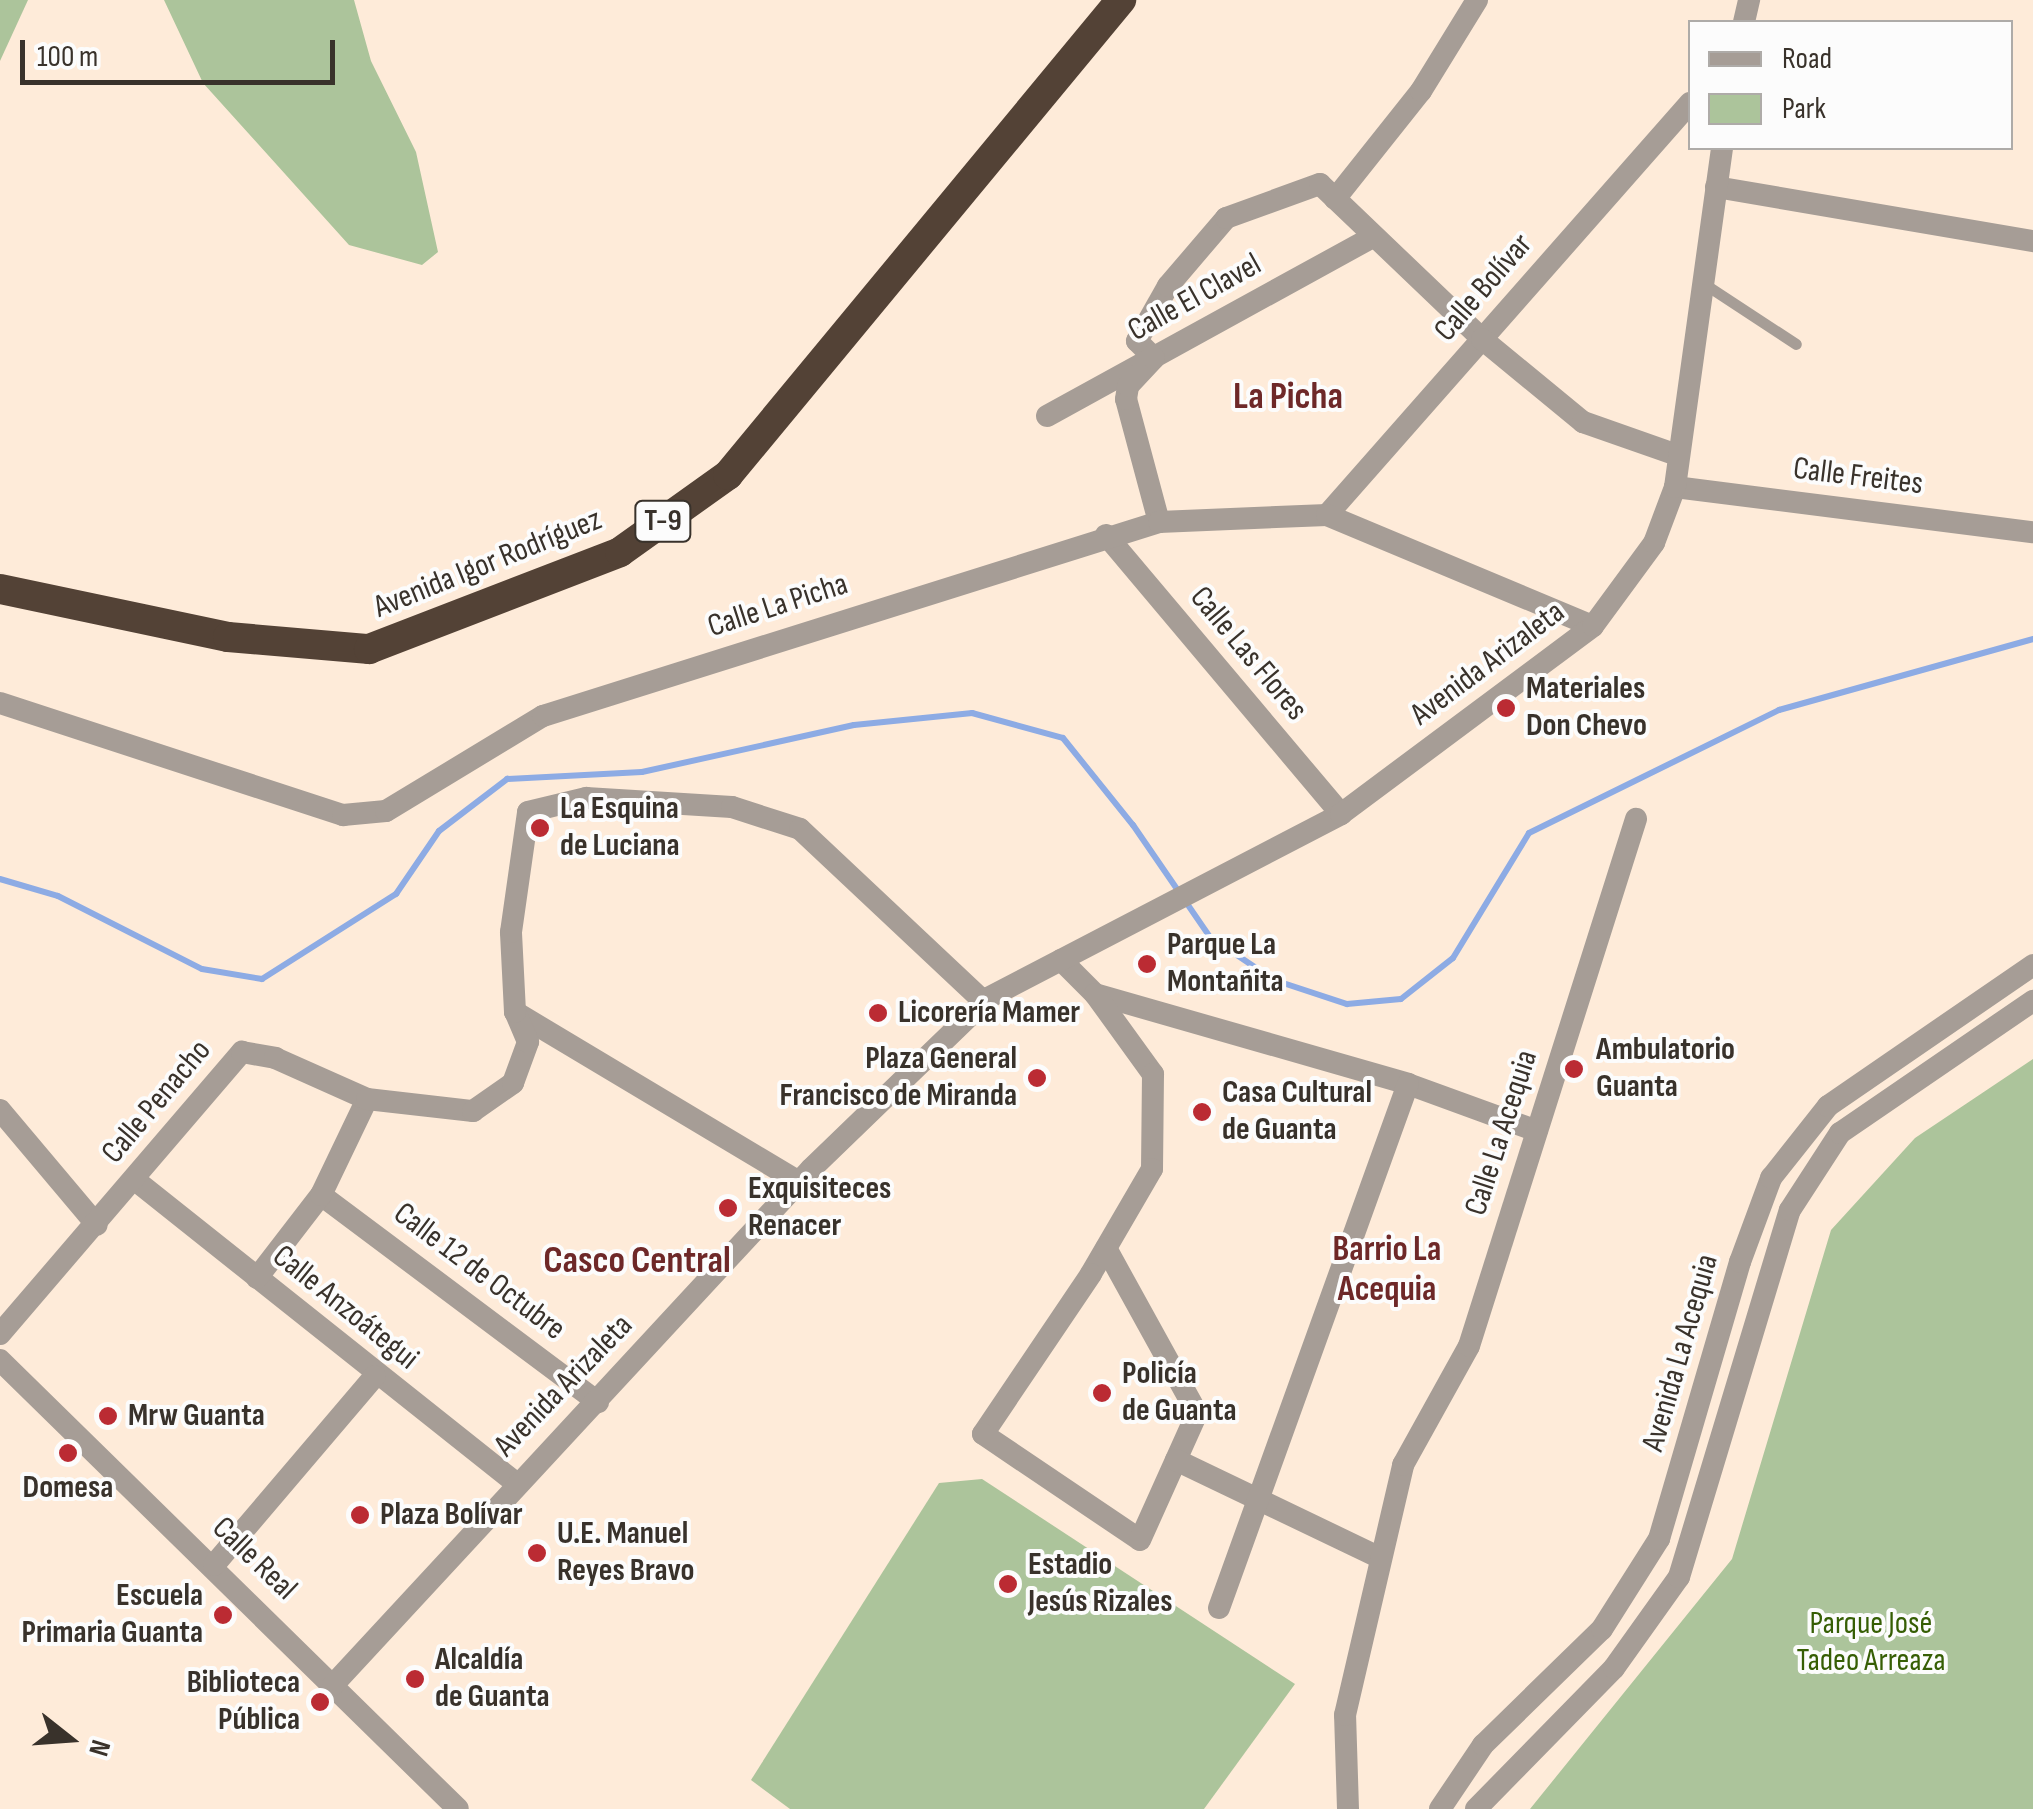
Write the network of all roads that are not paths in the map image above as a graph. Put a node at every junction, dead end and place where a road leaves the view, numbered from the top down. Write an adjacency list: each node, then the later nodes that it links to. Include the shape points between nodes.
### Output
1 (1121, 0): 20 (highway, Avenida Igor Rodríguez / T-9, via 728,475 620,552 369,648 228,637)
2 (1478, 0): 6 (street, via 1421,90)
3 (1688, 105): 10 (street, Calle Bolívar)
4 (1722, 150): 5 (street, Avenida Arizaleta)
5 (1716, 187): 8 (street); 9 (street, Avenida Arizaleta)
6 (1336, 198): 7 (street); 12 (street, via 1320,184 1226,218 1168,286 1137,341)
7 (1374, 236): 10 (street); 12 (street, Calle El Clavel)
8 (2033, 241)
9 (1702, 283): 11 (lane); 14 (street, Avenida Arizaleta)
10 (1482, 339): 14 (street, via 1583,422); 16 (street, Calle Bolívar)
11 (1796, 344)
12 (1154, 358): 13 (street, Calle El Clavel); 17 (street, via 1128,386 1126,399)
13 (1047, 416)
14 (1677, 455): 15 (street, Avenida Arizaleta)
15 (1675, 487): 18 (street, Calle Freites); 21 (street, Avenida Arizaleta, via 1654,543)
16 (1327, 515): 17 (street, Calle La Picha); 21 (street, Calle La Picha)
17 (1159, 522): 19 (street, Calle La Picha)
18 (2033, 532)
19 (1106, 535): 22 (street, Calle La Picha, via 543,716 386,811 343,815); 23 (street, Calle Las Flores)
20 (0, 589)
21 (1593, 626): 23 (street, Avenida Arizaleta)
22 (0, 703)
23 (1341, 814): 25 (street, Avenida Arizaleta)
24 (1636, 819): 34 (street, Calle La Acequia)
25 (1061, 960): 27 (street); 29 (street, Avenida Arizaleta)
26 (2033, 965): 54 (street, Avenida La Acequia, via 1828,1106 1771,1178 1659,1539 1602,1629 1483,1745)
27 (1096, 994): 31 (street); 39 (street, via 1154,1074 1152,1169)
28 (2033, 1001): 55 (street, Avenida La Acequia, via 1840,1133 1790,1210 1679,1578 1614,1668)
29 (984, 1002): 30 (street, Calle Penacho, via 800,829 732,807 586,798 528,812 511,932); 36 (street, Avenida Arizaleta)
30 (515, 1012): 32 (street, Calle Penacho, via 528,1042 513,1083 473,1110); 36 (street)
31 (1408, 1084): 34 (street); 47 (street)
32 (367, 1099): 35 (street, Calle Penacho, via 276,1058 242,1052); 37 (street)
33 (0, 1110): 38 (street)
34 (1537, 1132): 48 (street, Calle La Acequia, via 1469,1346 1403,1465)
35 (134, 1180): 38 (street, Calle Penacho); 40 (street, Calle Anzoátegui)
36 (799, 1182): 44 (street, Avenida Arizaleta)
37 (321, 1194): 40 (street); 44 (street, Calle 12 de Octubre)
38 (97, 1225): 41 (street, Calle Penacho)
39 (1106, 1248): 45 (street, via 1197,1413); 45 (street, via 983,1434 1140,1540)
40 (258, 1278): 43 (street, Calle Anzoátegui)
41 (0, 1334)
42 (0, 1360): 49 (street, Calle Real)
43 (375, 1376): 46 (street, Calle Anzoátegui); 49 (street)
44 (598, 1402): 46 (street, Avenida Arizaleta)
45 (1176, 1460): 47 (street)
46 (516, 1483): 51 (street, Avenida Arizaleta)
47 (1258, 1500): 48 (street); 50 (street)
48 (1381, 1558): 53 (street, Calle La Acequia, via 1345,1715)
49 (214, 1565): 51 (street, Calle Real)
50 (1219, 1608)
51 (333, 1685): 52 (street, Calle Real)
52 (458, 1809)
53 (1348, 1809)
54 (1440, 1809)
55 (1476, 1809)

